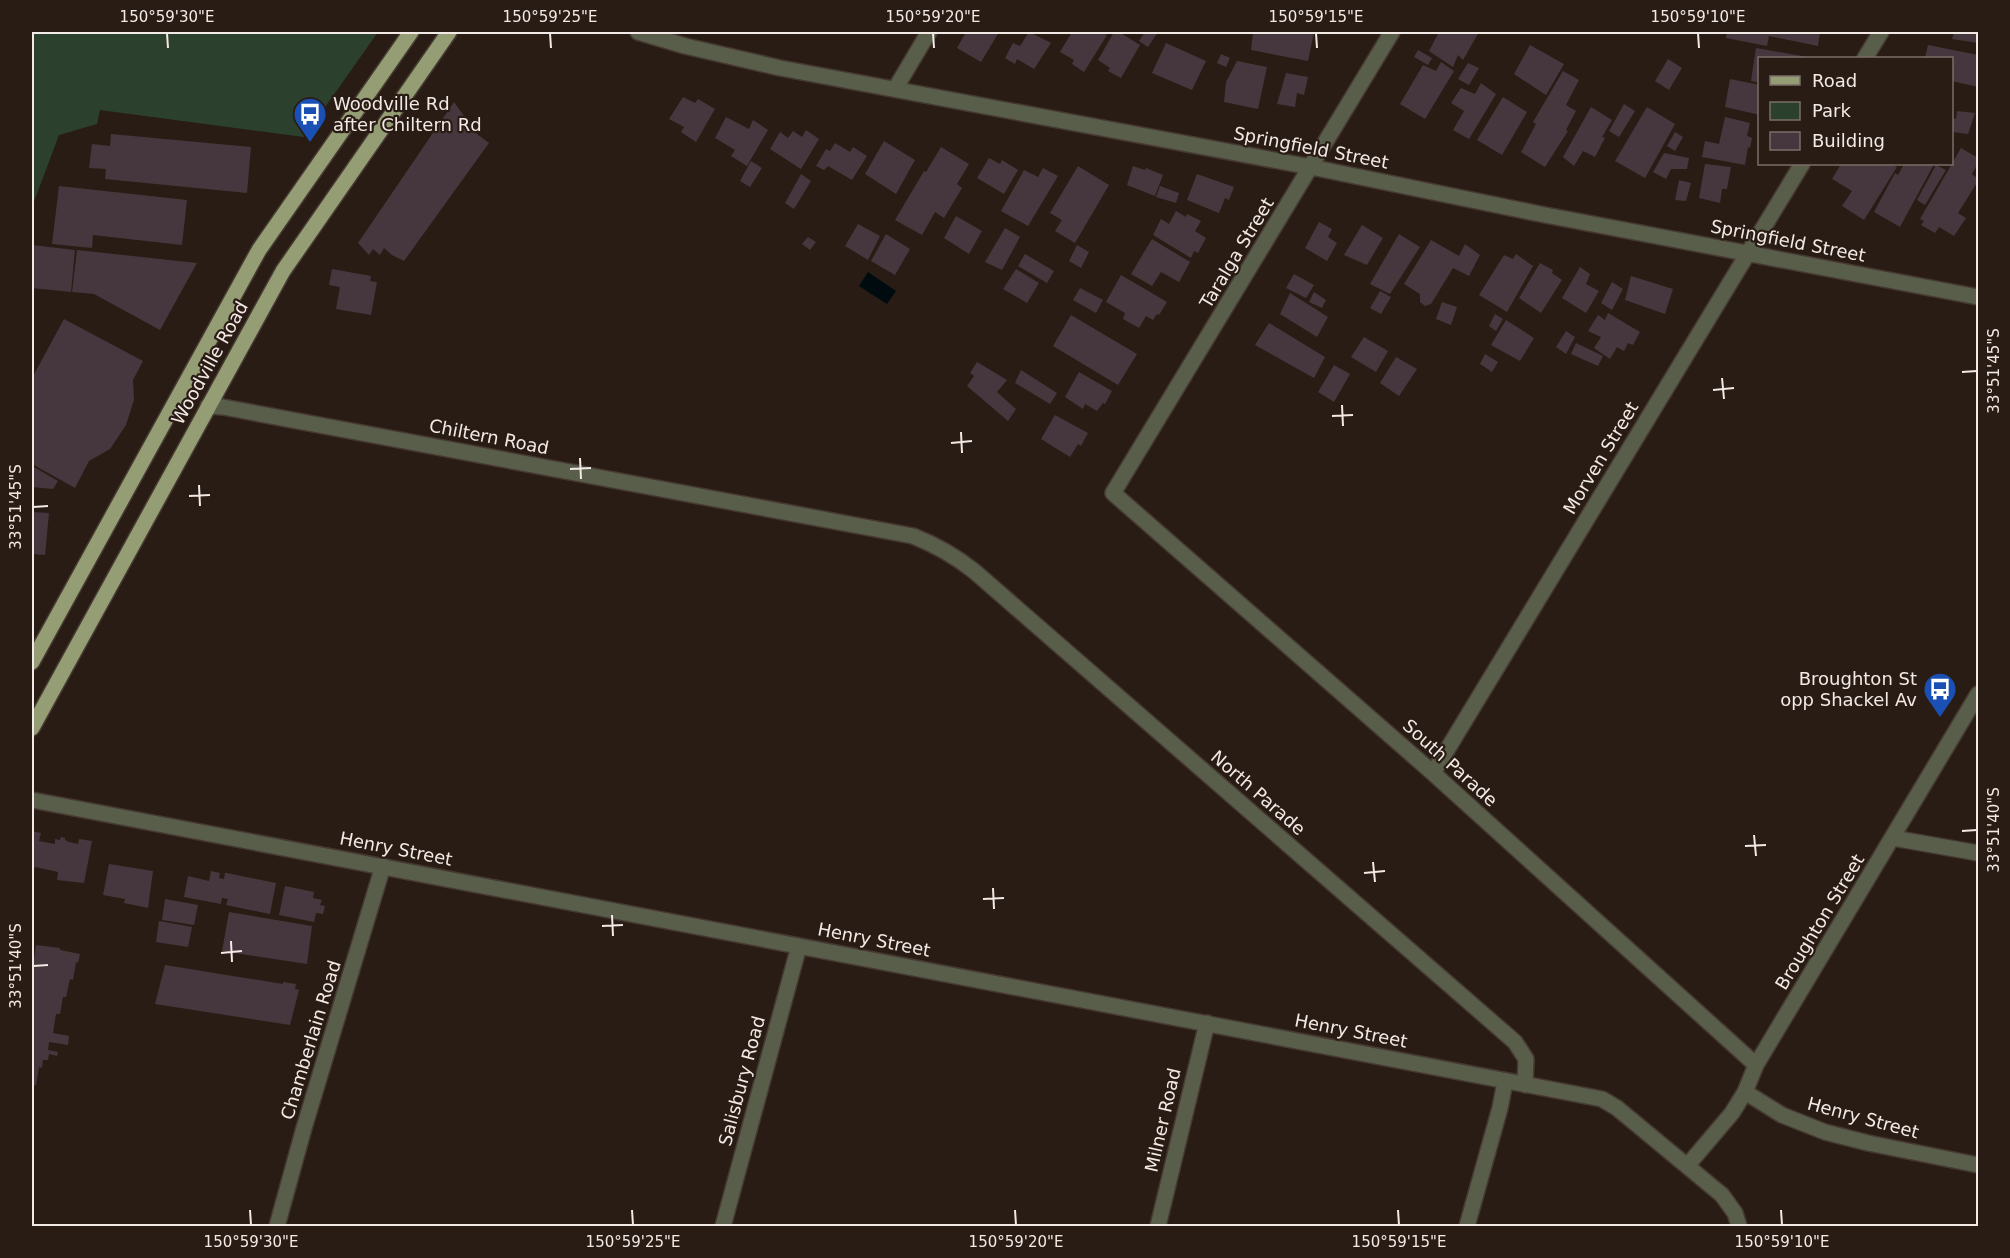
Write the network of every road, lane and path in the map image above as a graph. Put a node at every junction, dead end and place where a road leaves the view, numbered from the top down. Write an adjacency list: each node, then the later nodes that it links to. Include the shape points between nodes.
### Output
1 (411, 32): 16 (main road, Woodville Road, via 259,250)
2 (638, 32): 8 (street, Springfield Street, via 717,54)
3 (929, 32): 8 (street)
4 (1392, 32): 10 (street, Taralga Street)
5 (1881, 32): 7 (street)
6 (447, 34): 13 (main road, Woodville Road, via 283,271)
7 (1866, 57)
8 (895, 89): 10 (street, Springfield Street)
9 (1801, 165): 11 (street, Morven Street)
10 (1311, 167): 11 (street, Springfield Street); 14 (street, Taralga Street)
11 (1748, 253): 12 (street, Springfield Street); 19 (street, Morven Street)
12 (1978, 297)
13 (208, 406): 15 (street, Chiltern Road, via 913,536); 18 (main road, Woodville Road)
14 (1113, 493): 19 (street, South Parade)
15 (938, 547): 28 (street, North Parade, via 974,571 1515,1042 1526,1059)
16 (32, 662)
17 (1978, 693): 21 (street, Broughton Street)
18 (32, 728)
19 (1432, 772): 26 (street, South Parade)
20 (32, 800): 23 (street, Henry Street)
21 (1893, 838): 22 (street); 26 (street, Broughton Street)
22 (1978, 853)
23 (383, 866): 24 (street, Henry Street); 32 (street, Chamberlain Road)
24 (799, 946): 25 (street, Henry Street); 33 (street, Salisbury Road)
25 (1207, 1023): 27 (street, Henry Street); 34 (street, Milner Road)
26 (1756, 1065): 29 (street, Broughton Street)
27 (1505, 1082): 28 (street, Henry Street); 35 (street)
28 (1525, 1085): 31 (street, Henry Street, via 1602,1099)
29 (1745, 1092): 30 (street, Henry Street, via 1782,1115 1825,1131); 31 (street, Broughton Street)
30 (1978, 1165)
31 (1687, 1166): 36 (street, Henry Street, via 1722,1195)
32 (277, 1227)
33 (723, 1227)
34 (1158, 1227)
35 (1467, 1227)
36 (1739, 1227)

